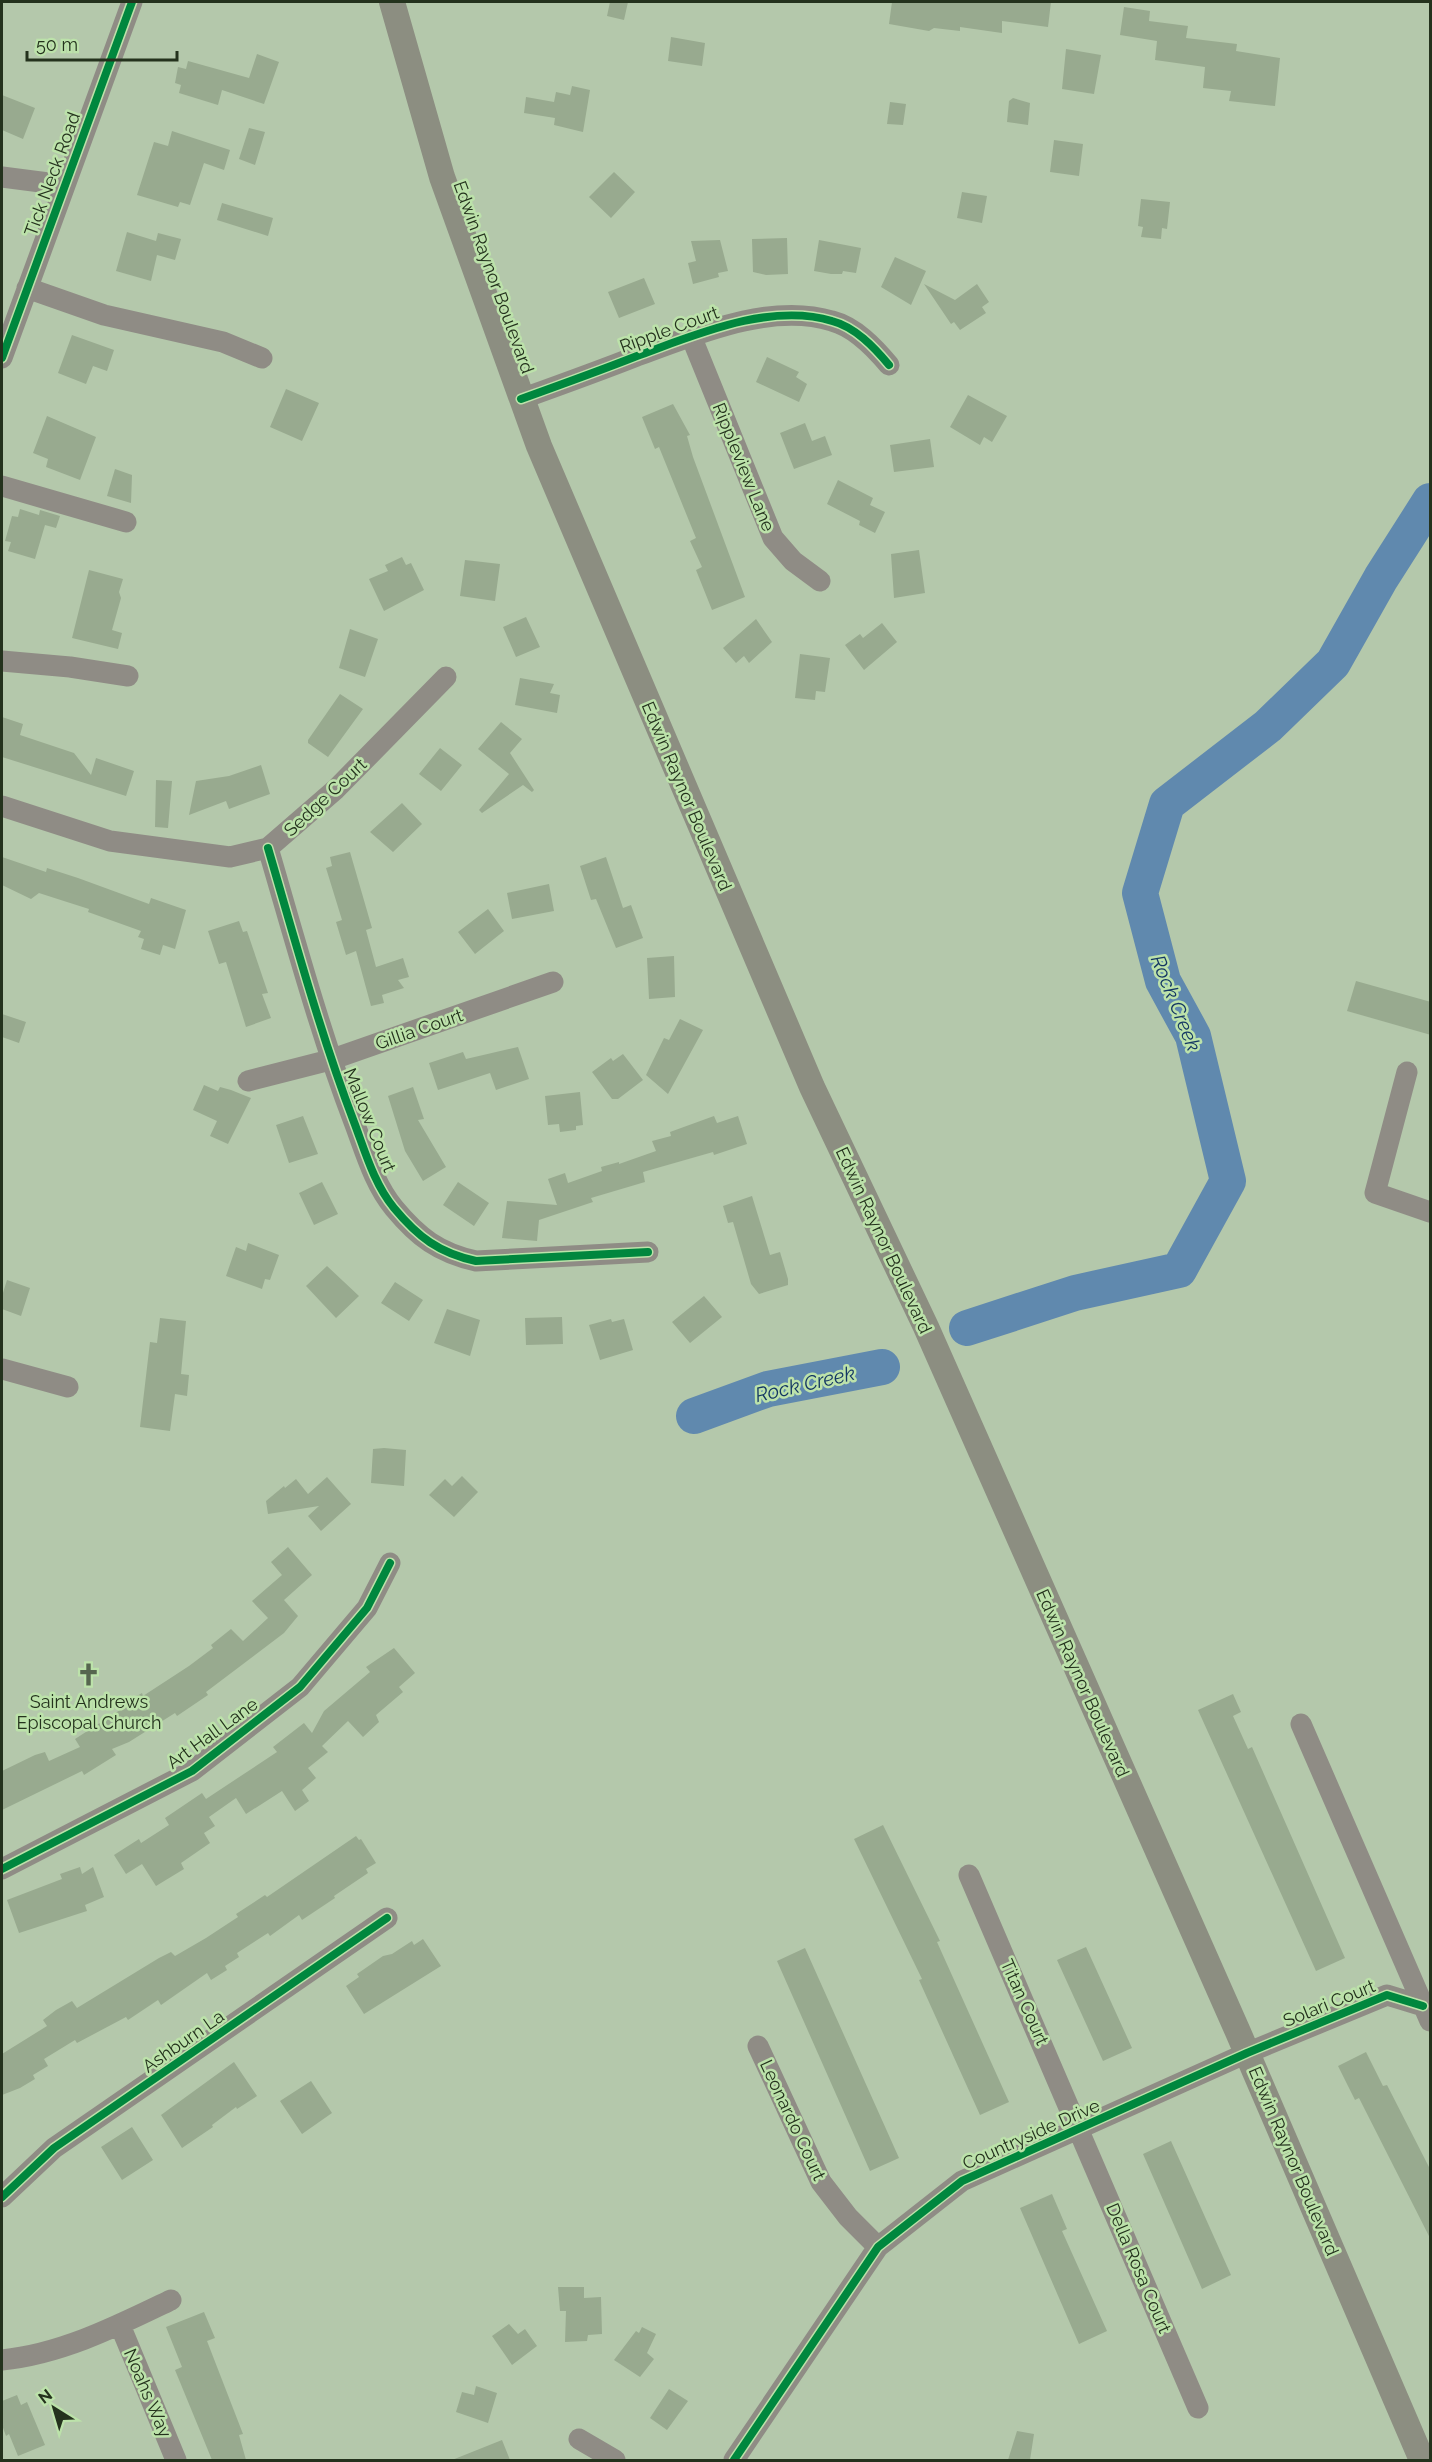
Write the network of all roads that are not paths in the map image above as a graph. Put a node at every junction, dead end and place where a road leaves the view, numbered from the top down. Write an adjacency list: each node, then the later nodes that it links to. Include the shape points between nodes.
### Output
1 (132, 2): 4 (street, Tick Neck Road)
2 (392, 2): 10 (main road, Edwin Raynor Boulevard, via 442,177)
3 (2, 177): 4 (street)
4 (64, 184): 5 (street, Tick Neck Road)
5 (27, 288): 7 (street, Tick Neck Road); 8 (street, via 104,315 223,342)
6 (691, 336): 9 (street, Ripple Court, via 739,321 781,316 832,321 855,332); 10 (street, Ripple Court); 13 (street, Rippleview Lane, via 773,538 793,561)
7 (2, 358)
8 (262, 358)
9 (889, 365)
10 (521, 399): 34 (main road, Edwin Raynor Boulevard, via 650,711 813,1087 926,1327)
11 (2, 486): 12 (street)
12 (126, 522)
13 (820, 581)
14 (2, 661): 15 (street)
15 (128, 676)
16 (446, 677): 18 (street, Sedge Court, via 336,789)
17 (2, 807): 18 (street, Sedge Court, via 110,841 230,857)
18 (268, 848): 20 (street, Mallow Court)
19 (552, 982): 20 (street, Gillia Court)
20 (330, 1060): 22 (street, Gillia Court); 24 (street, Mallow Court, via 375,1177 393,1207 422,1237 450,1255 476,1261)
21 (1407, 1072): 23 (street, via 1375,1193)
22 (248, 1081)
23 (1431, 1212)
24 (648, 1252)
25 (2, 1369): 26 (street)
26 (68, 1387)
27 (390, 1563): 29 (street, Art Hall Lane, via 367,1608 300,1687 192,1771)
28 (1301, 1724): 32 (street, Solari Court)
29 (2, 1869)
30 (969, 1875): 35 (street, Titan Court)
31 (387, 1918): 36 (street, Ashburn La, via 54,2148)
32 (1427, 2014): 34 (street, Solari Court, via 1387,1995)
33 (758, 2046): 37 (street, Leonardo Court, via 821,2182)
34 (1247, 2053): 35 (street, Countryside Drive); 46 (main road, Edwin Raynor Boulevard)
35 (1080, 2128): 37 (street, Countryside Drive, via 962,2181); 41 (street, Della Rosa Court)
36 (2, 2197)
37 (878, 2247): 45 (street, Countryside Drive)
38 (171, 2300): 39 (street, Noahs Way)
39 (120, 2325): 40 (street, Noahs Way, via 54,2350); 43 (street, Noahs Way)
40 (2, 2360)
41 (1198, 2408)
42 (579, 2439): 44 (street)
43 (176, 2460)
44 (615, 2460)
45 (734, 2460)
46 (1422, 2460)

